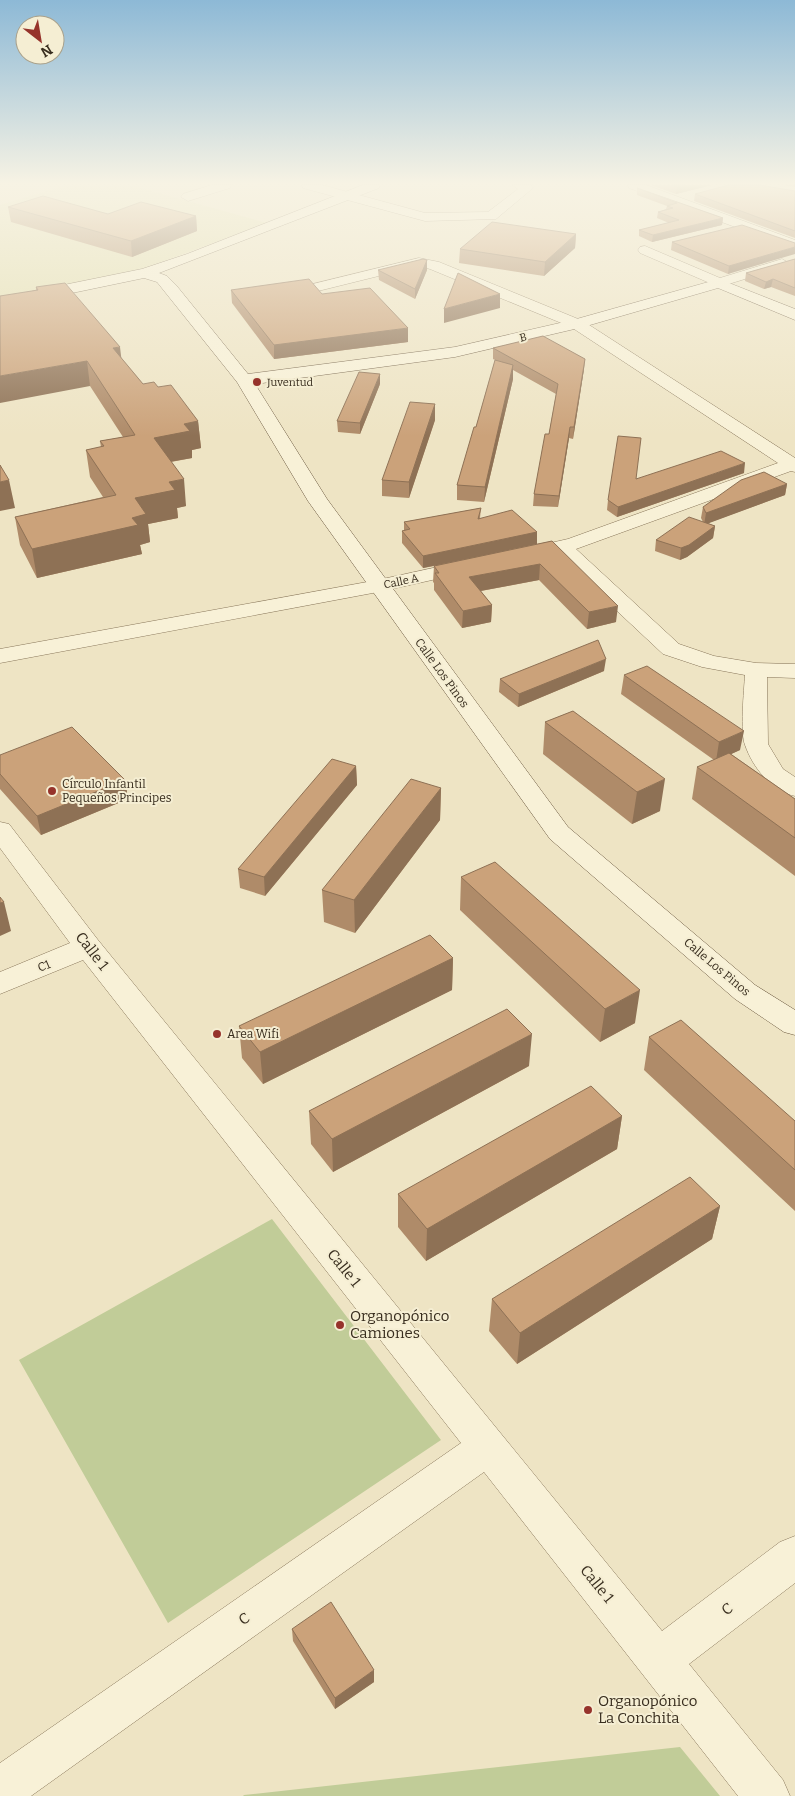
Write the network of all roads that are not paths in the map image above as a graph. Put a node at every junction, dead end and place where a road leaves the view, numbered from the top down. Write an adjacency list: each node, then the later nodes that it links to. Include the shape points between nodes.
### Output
1 (157, 269): 6 (street)
2 (391, 269): 8 (street)
3 (445, 269): 11 (street)
4 (687, 269): 7 (street)
5 (764, 269): 7 (street, B)
6 (145, 273): 9 (street); 12 (street, Calle Los Pinos, via 162,279 171,288)
7 (718, 283): 10 (street); 11 (street, B)
8 (318, 287)
9 (0, 304)
10 (795, 315)
11 (577, 324): 12 (street, B, via 456,352); 13 (street)
12 (244, 380): 15 (street, Calle Los Pinos, via 318,501)
13 (793, 465): 14 (street, Calle A)
14 (561, 547): 15 (street, Calle A); 17 (street, via 671,649 710,662)
15 (378, 586): 16 (street, Calle A); 23 (street, Calle Los Pinos, via 559,833 745,992)
16 (0, 656)
17 (756, 670): 18 (street); 19 (street, via 756,744 774,774)
18 (795, 671)
19 (795, 788)
20 (0, 830): 21 (street, Calle 1)
21 (88, 947): 22 (street, C1); 24 (street, Calle 1)
22 (0, 984)
23 (795, 1024)
24 (488, 1447): 26 (street, Calle 1); 27 (street, C)
25 (795, 1557): 26 (street, C)
26 (659, 1660): 28 (street, Calle 1)
27 (0, 1790)
28 (767, 1796)

